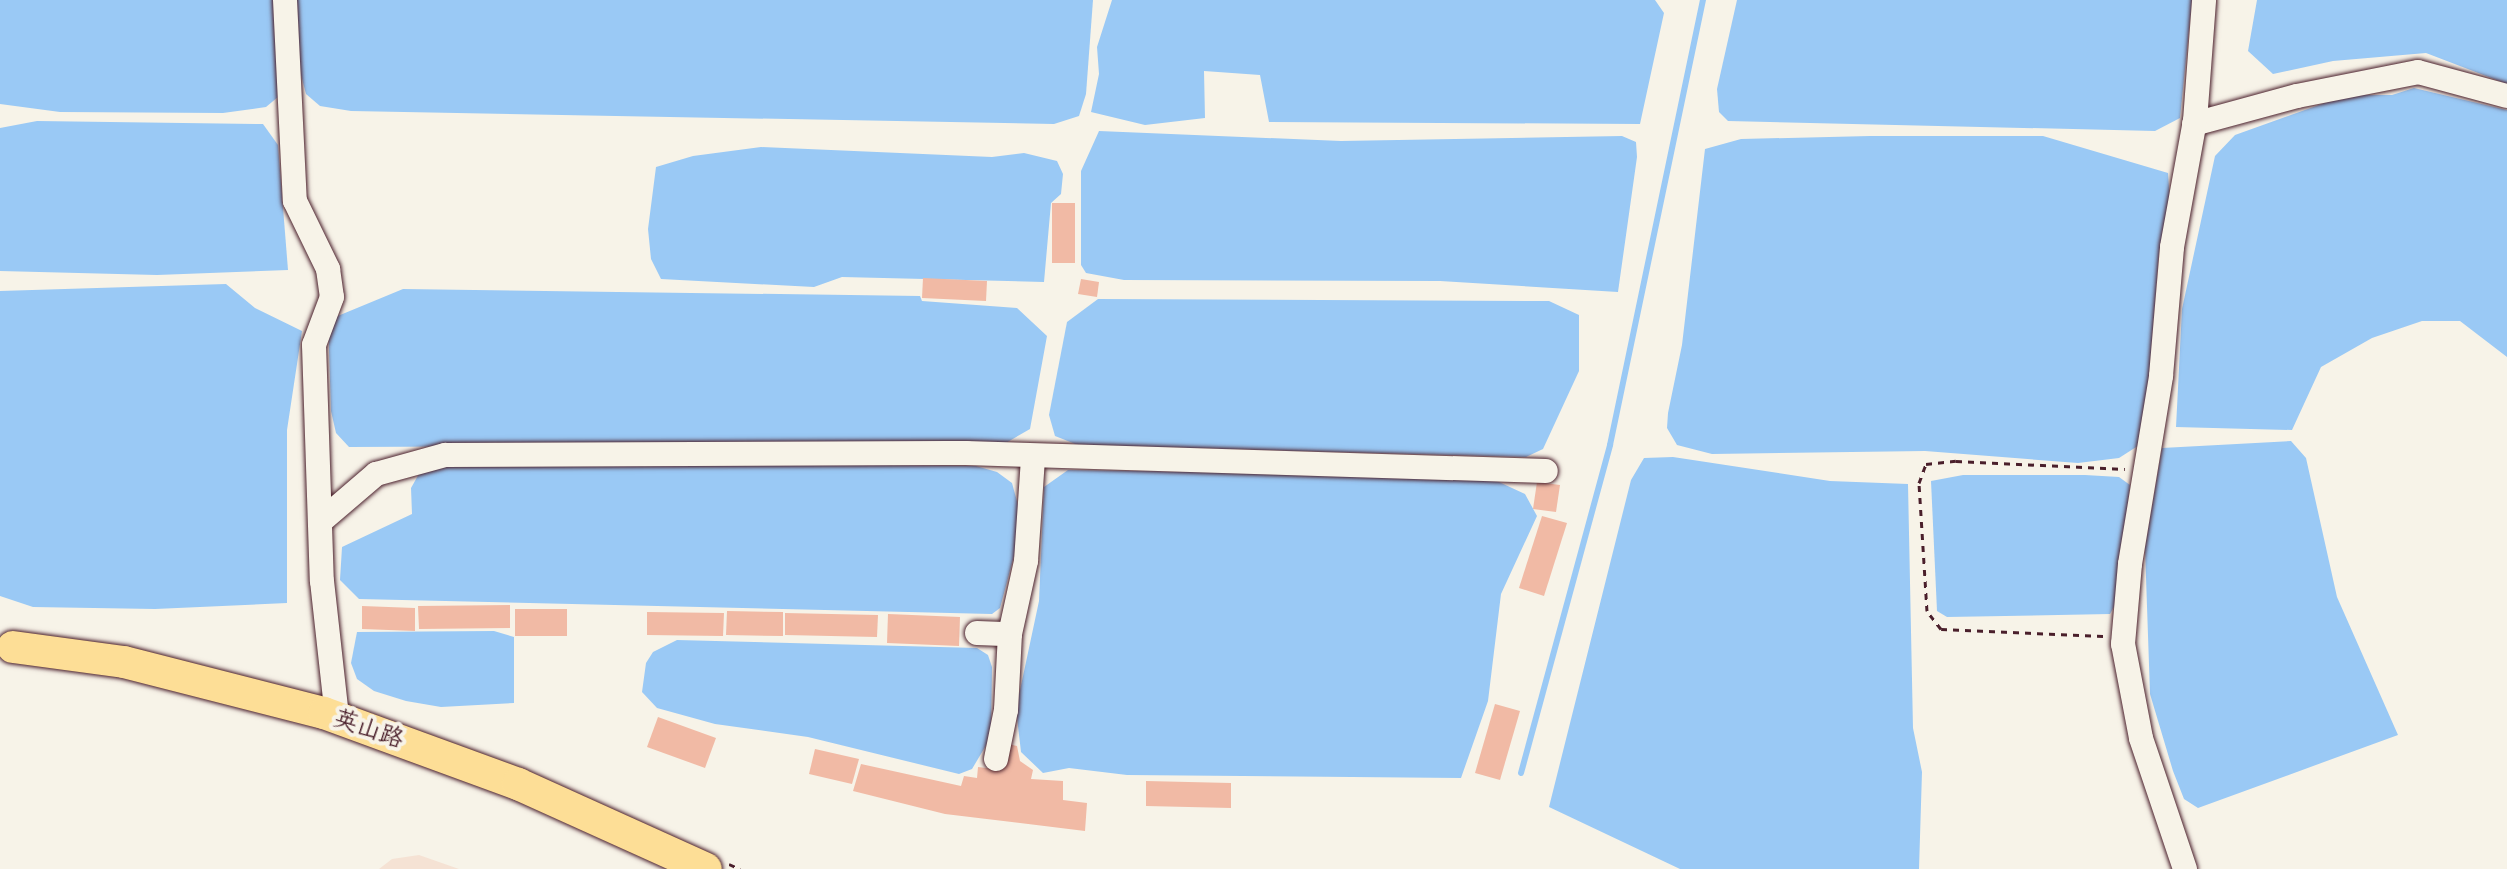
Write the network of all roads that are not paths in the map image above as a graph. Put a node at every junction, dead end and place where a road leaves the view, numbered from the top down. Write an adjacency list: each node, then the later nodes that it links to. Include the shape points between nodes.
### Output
1 (285, 0): 7 (lane, via 295,201 328,269 332,297 314,345)
2 (2204, 0): 4 (lane)
3 (2507, 96): 4 (lane, via 2418,72)
4 (2194, 124): 15 (lane, via 2172,247 2161,376 2123,637 2141,738)
5 (1033, 459): 6 (lane); 7 (lane, via 966,453 445,455 376,474); 9 (lane, via 1026,561)
6 (1546, 471)
7 (320, 522): 11 (lane)
8 (977, 633): 9 (lane)
9 (1010, 634): 12 (lane, via 1006,710)
10 (7, 643): 11 (main road, 英山路, via 177,674); 13 (main road, 英山路, via 52,672 239,711 382,755)
11 (337, 717): 14 (main road, 英山路, via 518,784)
12 (996, 759)
13 (654, 869)
14 (706, 869)
15 (2185, 869)

